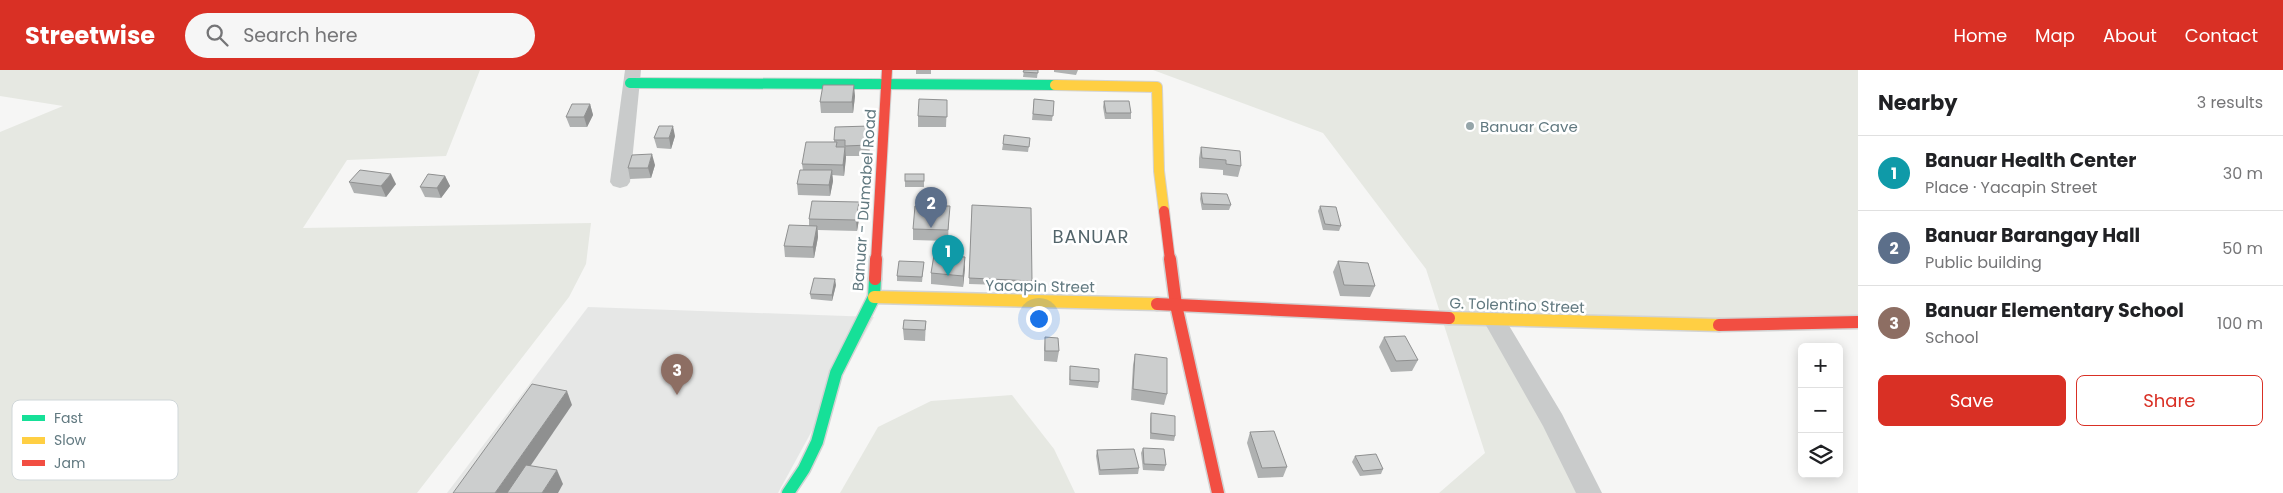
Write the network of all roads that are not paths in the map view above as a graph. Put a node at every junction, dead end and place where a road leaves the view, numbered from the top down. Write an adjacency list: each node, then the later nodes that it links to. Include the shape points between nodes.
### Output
1 (887, 70): 3 (street, Banuar - Dumabel Road)
2 (632, 76): 3 (street); 4 (street)
3 (887, 83): 5 (street, Banuar - Dumabel Road); 6 (street, via 1157,87 1159,171)
4 (620, 182)
5 (874, 297): 6 (street, Yacapin Street); 9 (street, Banuar - Dumabel Road, via 836,373 817,442)
6 (1176, 304): 7 (street, G. Tolentino Street); 10 (street)
7 (1494, 320): 8 (street, G. Tolentino Street, via 1737,324); 11 (street, via 1553,421)
8 (1858, 322)
9 (788, 493)
10 (1218, 493)
11 (1589, 493)

